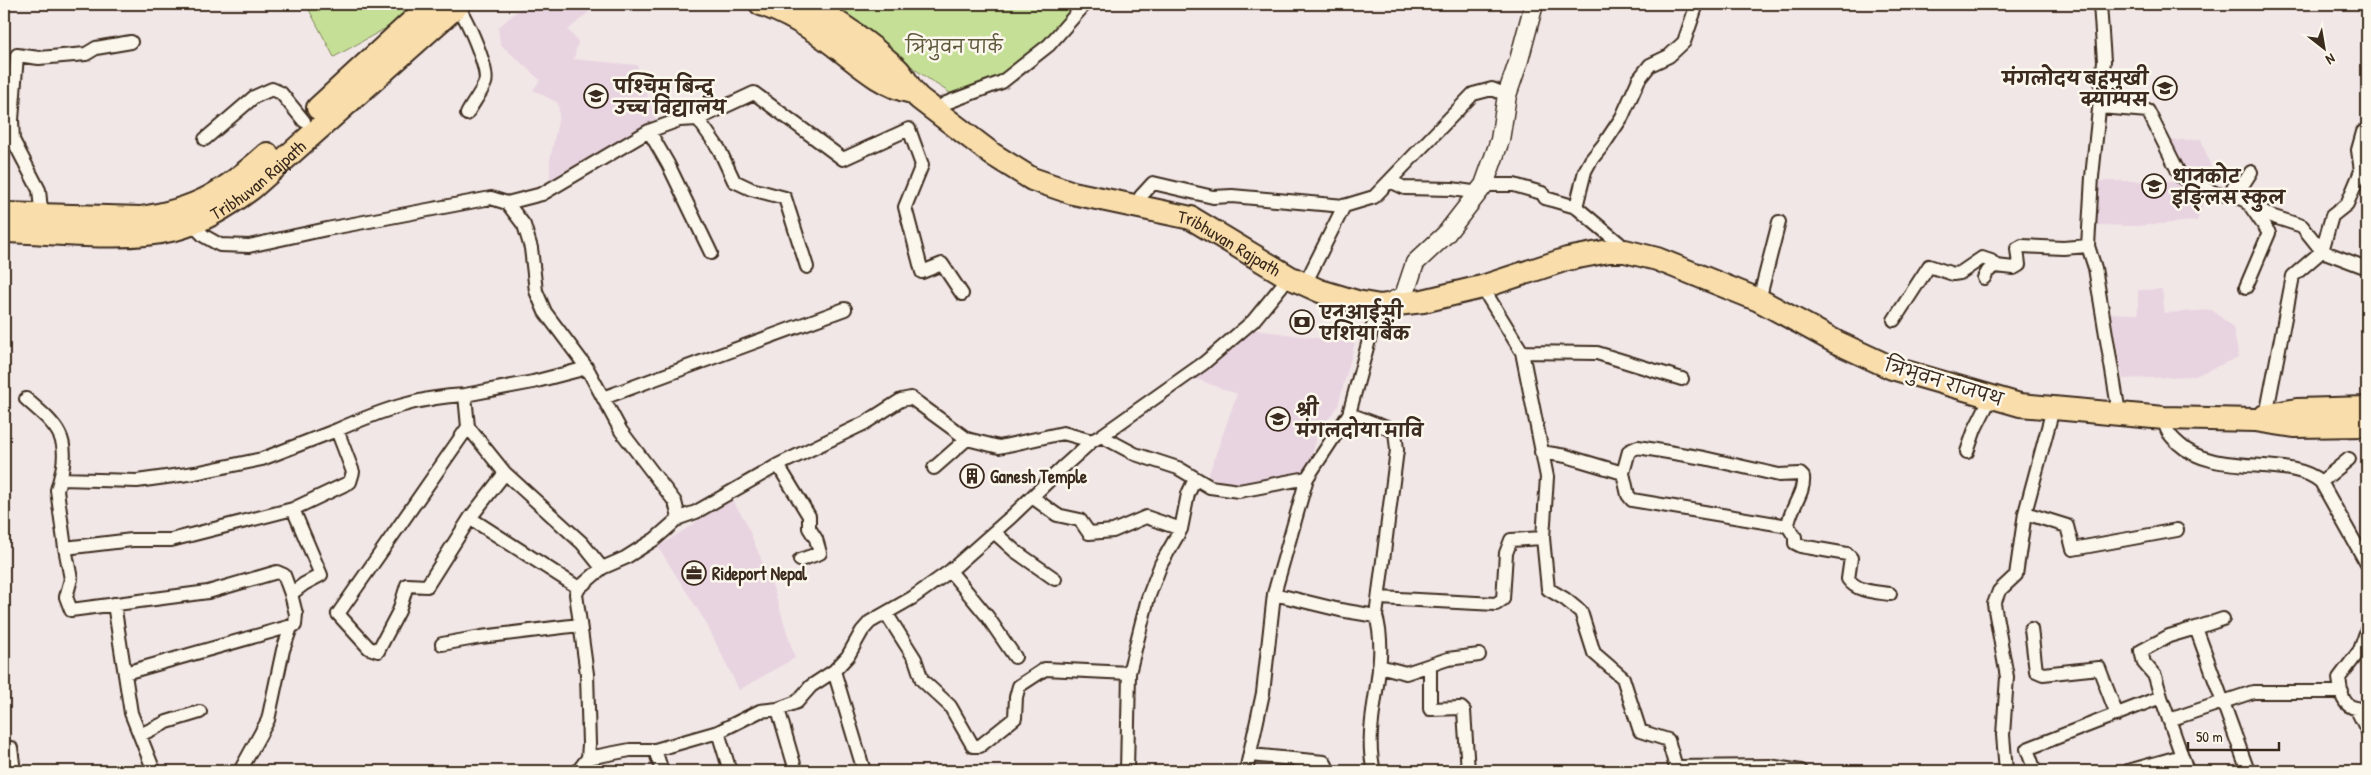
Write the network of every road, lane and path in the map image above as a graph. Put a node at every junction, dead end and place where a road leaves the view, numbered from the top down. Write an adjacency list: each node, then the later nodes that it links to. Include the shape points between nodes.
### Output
1 (431, 4): 16 (highway, Tribhuvan Rajpath)
2 (761, 4): 10 (highway, Tribhuvan Rajpath, via 791,17 824,38 878,79 896,89)
3 (807, 4): 10 (highway, Tribhuvan Rajpath, via 824,13 896,68)
4 (1085, 4): 13 (street, via 1049,45 1002,82 946,102)
5 (1534, 4): 11 (street)
6 (1697, 4): 28 (street, via 1684,42 1669,56 1650,65 1639,79 1622,117 1584,171)
7 (2100, 4): 12 (street, via 2104,61)
8 (458, 5): 14 (street, via 477,45 486,74 486,82); 30 (highway, Tribhuvan Rajpath, via 252,188 216,213)
9 (131, 42): 32 (street, via 96,48 86,54 39,58 17,55 13,140 39,190)
10 (912, 92): 13 (highway, Tribhuvan Rajpath)
11 (1507, 95): 21 (street, via 1492,89 1473,94); 22 (street, via 1500,140)
12 (2100, 107): 23 (street, via 2148,111 2181,177 2216,194); 34 (street)
13 (935, 110): 27 (highway, Tribhuvan Rajpath, via 992,154 1032,179 1073,193)
14 (467, 114)
15 (698, 119): 18 (street, via 679,120); 40 (street, via 719,149 734,181 785,198); 46 (street, via 754,93 843,159 910,129 922,165 905,207 922,272 942,264)
16 (304, 121): 19 (street, via 281,93 272,89 254,97); 30 (highway, Tribhuvan Rajpath, via 225,189)
17 (2367, 129): 35 (street, via 2358,150 2361,171 2347,204 2332,216)
18 (649, 131): 25 (street, via 542,194); 37 (street)
19 (205, 139)
20 (2251, 172): 23 (street, via 2242,186 2233,188)
21 (1390, 181): 22 (street, via 1404,188); 26 (street, via 1374,197)
22 (1482, 189): 28 (street, via 1514,186); 48 (street, via 1446,234 1415,263 1404,296)
23 (2233, 195): 24 (street)
24 (2248, 201): 35 (street, via 2271,216 2302,226); 45 (street, via 2269,233)
25 (508, 203): 30 (street, via 491,198 249,246 220,245 204,236); 52 (street, via 524,225 536,291 545,312)
26 (1344, 206): 27 (street, via 1213,197 1154,183); 43 (street)
27 (1135, 207): 43 (highway, Tribhuvan Rajpath, via 1191,218)
28 (1576, 207): 36 (street, via 1619,243)
29 (4, 214): 32 (highway, Tribhuvan Rajpath)
30 (187, 216): 32 (highway, Tribhuvan Rajpath)
31 (1779, 222): 47 (street)
32 (42, 223): 33 (highway, Tribhuvan Rajpath)
33 (4, 231)
34 (2088, 246): 39 (street, via 2022,246 2017,248 2019,265 2014,268); 60 (street, via 2095,268)
35 (2322, 251): 41 (street); 63 (street, via 2293,276)
36 (1625, 252): 38 (highway, त्रिभुवन राजपथ, via 1609,251); 47 (highway, त्रिभुवन राजपथ, via 1657,259)
37 (711, 253)
38 (1567, 259): 44 (highway, Tribhuvan Rajpath)
39 (1996, 266): 42 (street); 50 (street, via 1982,258 1960,273 1953,274 1929,266)
40 (807, 267)
41 (2367, 268)
42 (1984, 278)
43 (1297, 280): 48 (highway, Tribhuvan Rajpath, via 1337,297); 67 (street, via 1192,373)
44 (1482, 287): 48 (highway, Tribhuvan Rajpath, via 1423,302); 51 (street)
45 (2246, 287)
46 (962, 294)
47 (1759, 300): 55 (highway, त्रिभुवन राजपथ, via 1892,368)
48 (1380, 306): 61 (street)
49 (845, 310): 56 (street)
50 (1894, 320)
51 (1522, 352): 53 (street, via 1597,353); 69 (street)
52 (586, 368): 54 (street); 56 (street)
53 (1682, 379)
54 (465, 395): 65 (street); 66 (street, via 439,396 382,410)
55 (1991, 397): 59 (highway, त्रिभुवन राजपथ); 70 (street)
56 (603, 398): 84 (street, via 621,431 675,502)
57 (26, 399): 77 (street, via 55,425 60,434 65,457)
58 (2367, 408): 63 (highway, त्रिभुवन राजपथ, via 2297,410)
59 (2053, 409): 60 (highway, त्रिभुवन राजपथ); 82 (street)
60 (2119, 413): 62 (highway, त्रिभुवन राजपथ)
61 (1349, 414): 76 (street); 100 (street, via 1395,431 1397,450)
62 (2164, 418): 63 (highway, त्रिभुवन राजपथ); 79 (street, via 2166,431 2187,452 2212,461 2305,472)
63 (2260, 418): 64 (highway, त्रिभुवन राजपथ, via 2294,426)
64 (2367, 425)
65 (468, 427): 74 (street); 83 (street, via 338,614 369,648 378,651 399,611 407,586 427,586)
66 (337, 430): 77 (street, via 262,459 195,473 137,481); 81 (street, via 353,472 350,482)
67 (1097, 438): 68 (street, via 1063,433 1000,447); 78 (street, via 1178,468); 80 (street)
68 (967, 439): 72 (street, via 911,398 900,400 845,434); 73 (street)
69 (1541, 452): 75 (street); 89 (street, via 1547,476)
70 (1968, 452)
71 (2349, 458): 79 (street)
72 (778, 465): 84 (street, via 696,512); 91 (street, via 809,516 809,528 820,553)
73 (934, 468)
74 (505, 473): 83 (street); 93 (street, via 582,544)
75 (1623, 473): 85 (street, via 1632,500); 85 (street, via 1629,451 1638,447 1779,475 1800,474 1804,483)
76 (1307, 478): 78 (street, via 1239,491 1210,486); 98 (street)
77 (60, 479): 90 (street, via 57,490)
78 (1195, 479): 86 (street, via 1188,494)
79 (2321, 482): 92 (street)
80 (1032, 497): 86 (street, via 1057,515 1080,520 1088,533 1113,531 1146,517); 88 (street)
81 (293, 508): 90 (street, via 171,540 132,540); 97 (street, via 321,575)
82 (2025, 513): 87 (street, via 2067,526 2073,549); 149 (street, via 2016,575 1999,591 1994,604 2007,677 2003,735)
83 (470, 518): 96 (street)
84 (679, 518): 93 (street, via 655,539)
85 (1788, 526): 99 (street, via 1795,543 1801,546 1847,554 1851,558 1848,579 1852,584)
86 (1181, 529): 117 (street, via 1161,564 1148,598)
87 (2177, 530)
88 (994, 532): 94 (street); 95 (street)
89 (1543, 538): 100 (street, via 1511,540 1506,553 1503,599 1496,604); 134 (street, via 1548,589 1581,612 1594,653 1623,678 1640,731 1668,740)
90 (66, 548): 101 (street, via 71,579 66,597 71,610)
91 (800, 560)
92 (2367, 564)
93 (602, 568): 96 (street)
94 (950, 571): 102 (street); 112 (street, via 988,616)
95 (1055, 579)
96 (579, 588): 105 (street, via 576,594)
97 (291, 594): 101 (street, via 284,575 276,572 208,592); 106 (street, via 296,614 295,625)
98 (1274, 594): 103 (street); 130 (street, via 1263,692)
99 (1890, 594)
100 (1379, 598): 103 (street)
101 (114, 604): 116 (street)
102 (886, 613): 115 (street, via 870,622); 117 (street, via 915,660 922,680 950,706 973,746 980,746 1015,718 1019,686 1045,669)
103 (1376, 616): 113 (street, via 1381,634)
104 (2223, 619): 107 (street)
105 (580, 625): 110 (street); 132 (street, via 587,674)
106 (291, 627): 116 (street); 137 (street, via 268,720)
107 (2196, 628): 119 (street, via 2169,636 2141,651 2144,662 2156,676); 120 (street)
108 (2031, 629): 123 (street, via 2036,671 2043,674 2099,668)
109 (2367, 630): 118 (street, via 2360,650 2339,678)
110 (442, 644)
111 (1479, 655): 114 (street, via 1448,659)
112 (1015, 657)
113 (1380, 666): 114 (street, via 1406,673); 146 (street, via 1371,730 1370,757)
114 (1430, 666): 147 (street, via 1430,709 1461,708 1464,711)
115 (834, 671): 121 (street, via 811,686 797,702); 142 (street)
116 (125, 673): 127 (street, via 131,713)
117 (1129, 673): 143 (street)
118 (2342, 692): 120 (street, via 2253,692); 125 (street, via 2344,701 2356,708)
119 (2161, 697): 123 (street); 124 (street)
120 (2223, 702): 124 (street); 153 (street)
121 (778, 709): 126 (street, via 760,711); 141 (street)
122 (200, 712): 127 (street)
123 (2118, 715): 150 (street, via 2027,749)
124 (2169, 720): 131 (street)
125 (2367, 730)
126 (718, 732): 129 (street); 140 (street)
127 (140, 735): 136 (street)
128 (4, 748): 135 (street, via 11,748)
129 (655, 750): 132 (street, via 630,750); 139 (street)
130 (1250, 754): 144 (street); 145 (street, via 1324,762)
131 (2182, 756): 151 (street); 152 (street)
132 (588, 758): 138 (street)
133 (1768, 768): 134 (street); 148 (street)
134 (1676, 769)
135 (14, 771)
136 (154, 771)
137 (240, 771)
138 (578, 771)
139 (662, 771)
140 (730, 771)
141 (796, 771)
142 (864, 771)
143 (1127, 771)
144 (1246, 771)
145 (1326, 771)
146 (1374, 771)
147 (1468, 771)
148 (1801, 771)
149 (2006, 771)
150 (2035, 771)
151 (2128, 771)
152 (2187, 771)
153 (2248, 771)

